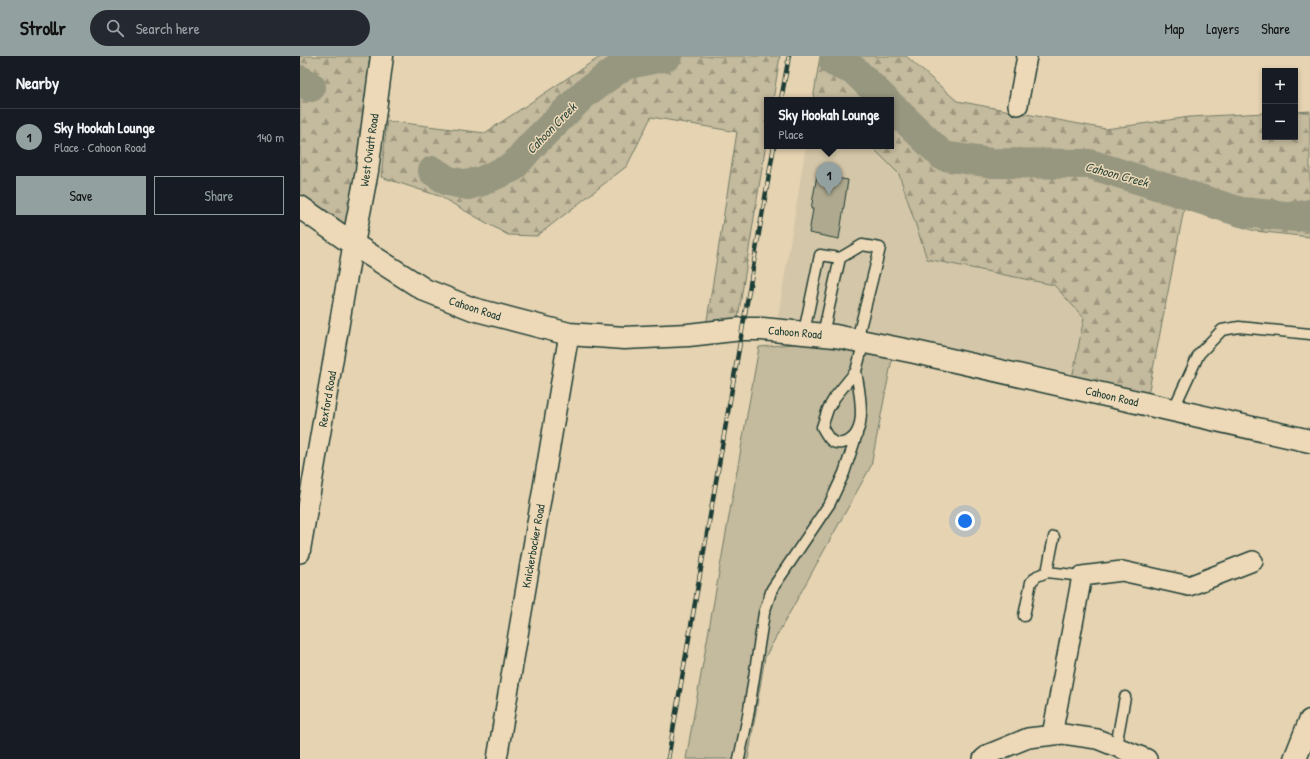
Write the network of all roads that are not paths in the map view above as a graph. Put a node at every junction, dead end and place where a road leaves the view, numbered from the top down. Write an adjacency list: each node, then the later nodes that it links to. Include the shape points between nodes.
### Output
1 (382, 56): 5 (street, West Oviatt Road, via 367,171)
2 (1026, 56): 3 (street)
3 (1018, 105)
4 (300, 207): 5 (street, Cahoon Road)
5 (353, 244): 8 (street, Cahoon Road, via 424,290 472,310); 16 (street, Rexford Road)
6 (840, 258): 7 (lane); 7 (lane, via 820,255); 10 (lane, via 862,245 880,248)
7 (814, 333): 8 (street, Cahoon Road, via 742,329 624,338); 10 (street, Cahoon Road)
8 (569, 334): 25 (street, Knickerbocker Road)
9 (1310, 334): 12 (lane, via 1239,327 1222,330 1199,354)
10 (861, 341): 11 (lane); 12 (street, Cahoon Road)
11 (856, 371): 13 (lane, via 861,399 861,419); 13 (lane, via 835,397 822,427 828,439 838,444 849,442)
12 (1173, 410): 14 (street, Cahoon Road)
13 (857, 434): 26 (lane, via 844,473 830,503 772,589 764,613)
14 (1310, 441)
15 (1054, 537): 18 (lane)
16 (300, 553)
17 (1252, 561): 19 (street, via 1189,586 1122,571)
18 (1047, 572): 19 (lane); 20 (lane, via 1031,582)
19 (1082, 576): 23 (street)
20 (1024, 616)
21 (1125, 697): 24 (lane)
22 (1310, 721): 29 (street)
23 (1052, 735): 24 (street, via 1097,739); 27 (street, via 1028,738)
24 (1116, 746): 28 (street)
25 (497, 759)
26 (739, 759)
27 (983, 759)
28 (1147, 759)
29 (1295, 759)

